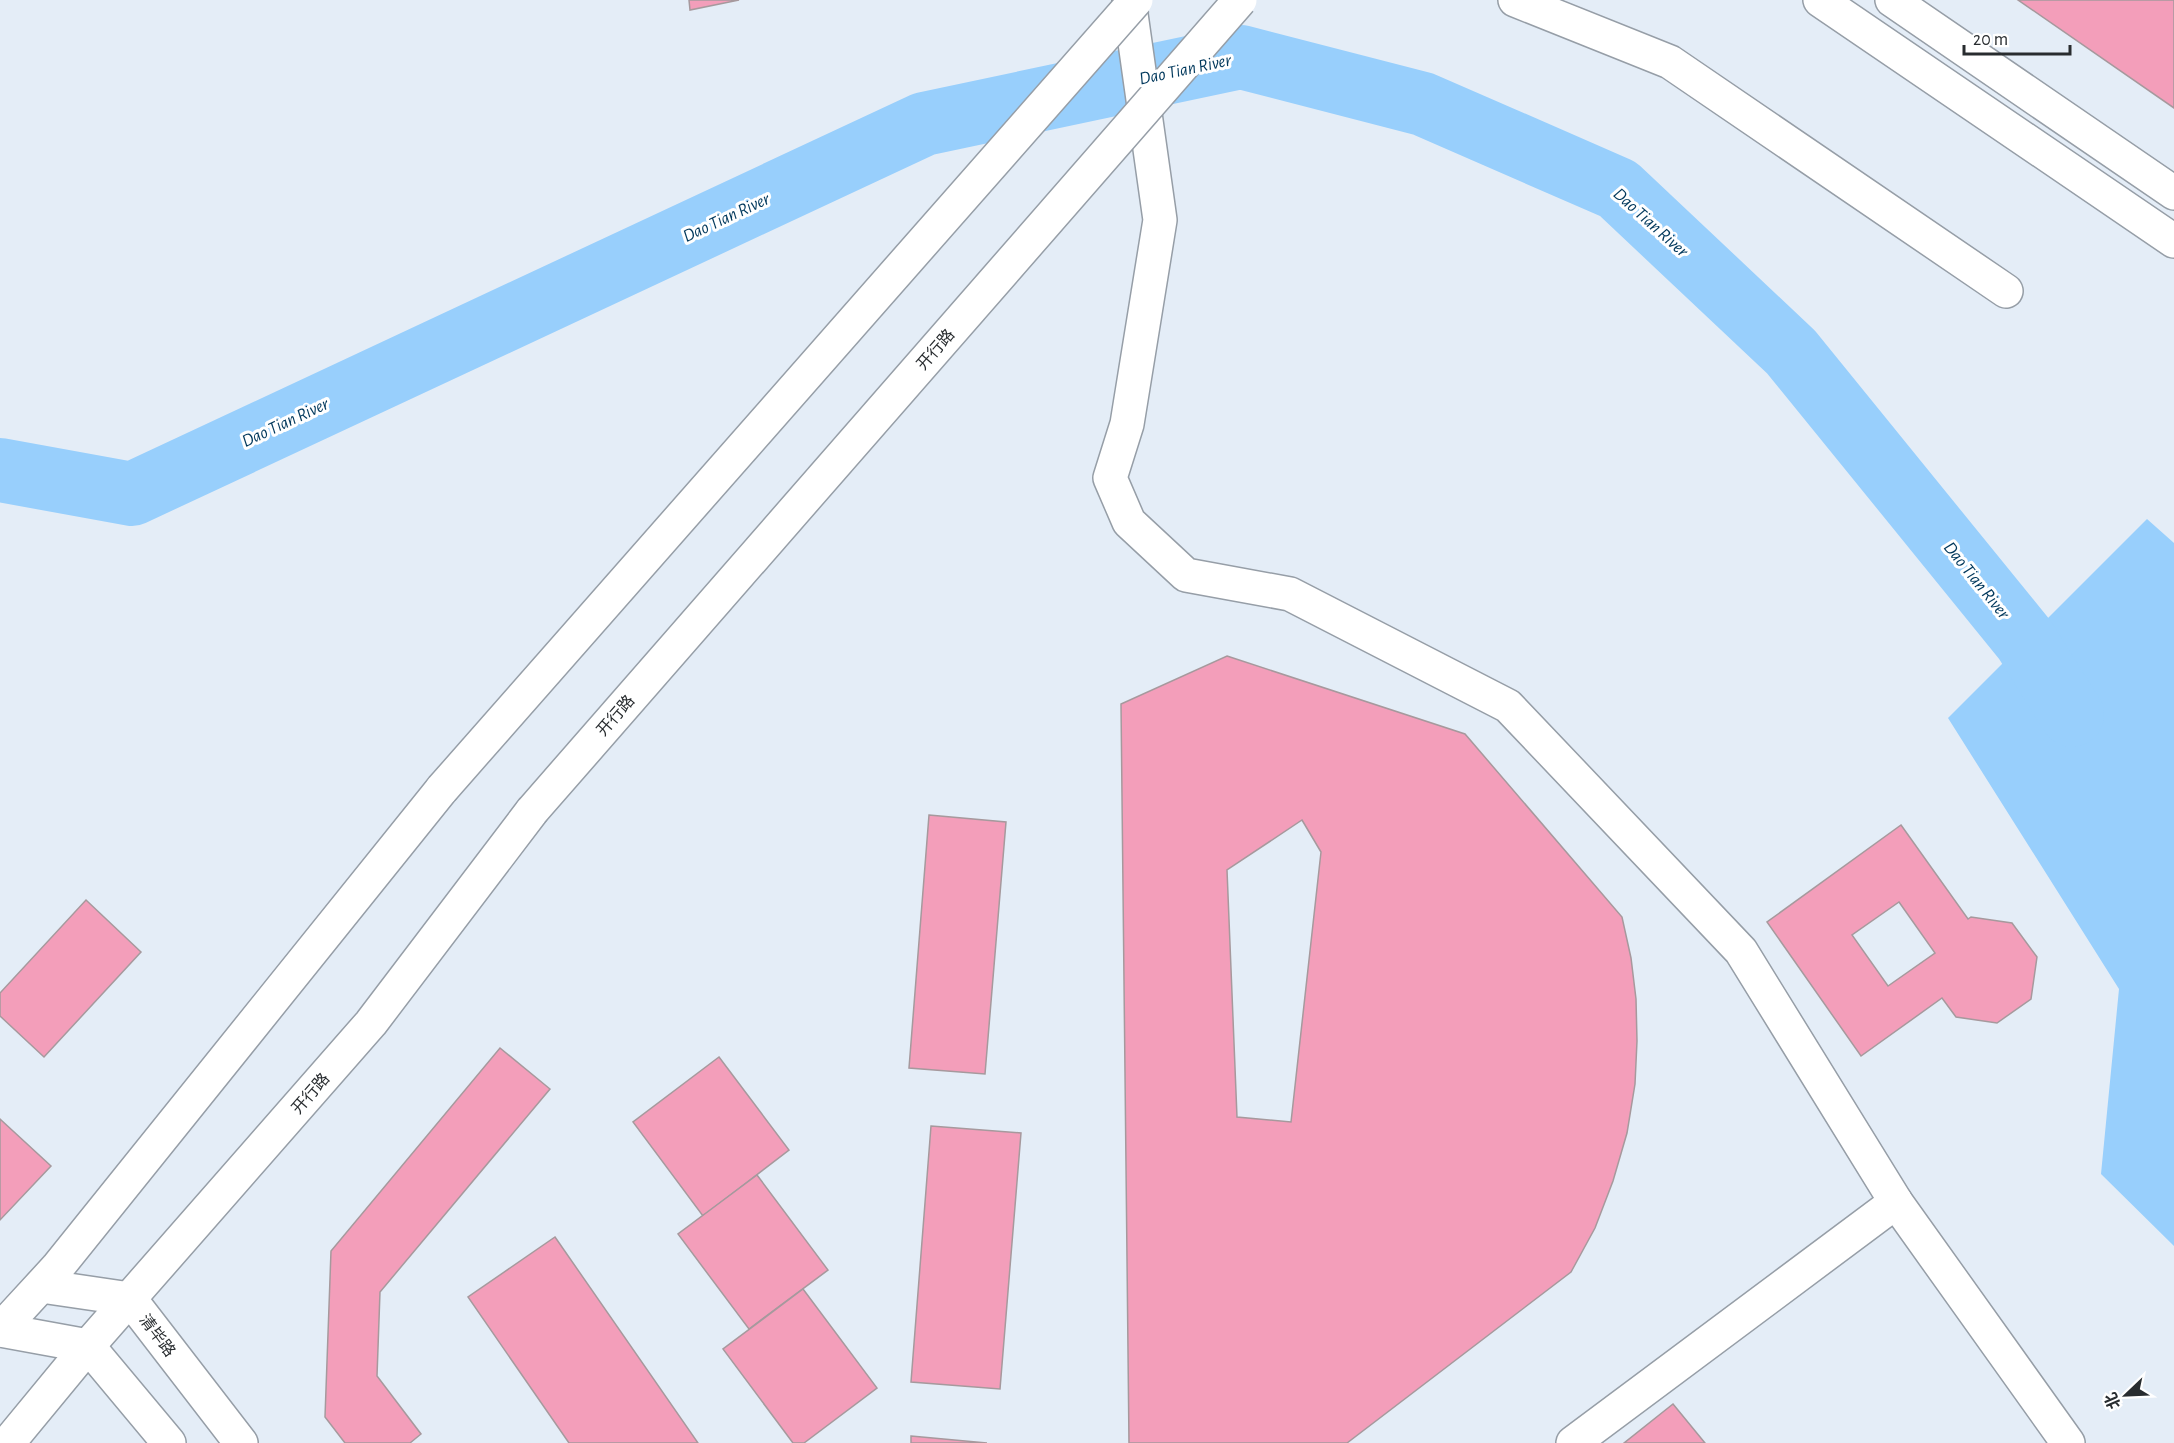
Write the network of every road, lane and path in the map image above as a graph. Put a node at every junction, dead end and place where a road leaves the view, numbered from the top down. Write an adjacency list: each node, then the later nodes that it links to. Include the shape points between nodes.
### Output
1 (1129, 0): 10 (main road, bridge, via 1160,220 1127,424 1110,478 1129,522 1185,575 1290,594 1508,706 1741,951)
2 (1136, 0): 11 (main road, bridge, via 442,789)
3 (1240, 0): 12 (main road, 开行路, bridge, via 532,811 371,1023)
4 (1515, 0): 9 (main road, via 1670,62)
5 (1820, 0): 8 (main road)
6 (1892, 0): 7 (main road)
7 (2174, 193)
8 (2174, 241)
9 (2006, 291)
10 (1896, 1202): 18 (main road); 19 (main road)
11 (40, 1286): 12 (main road, 清毕路); 13 (main road)
12 (130, 1299): 14 (main road, 开行路); 17 (main road, 清毕路)
13 (0, 1330): 14 (main road)
14 (88, 1346): 15 (main road, 开行路); 16 (main road)
15 (8, 1443)
16 (169, 1443)
17 (241, 1443)
18 (1573, 1443)
19 (2068, 1443)

